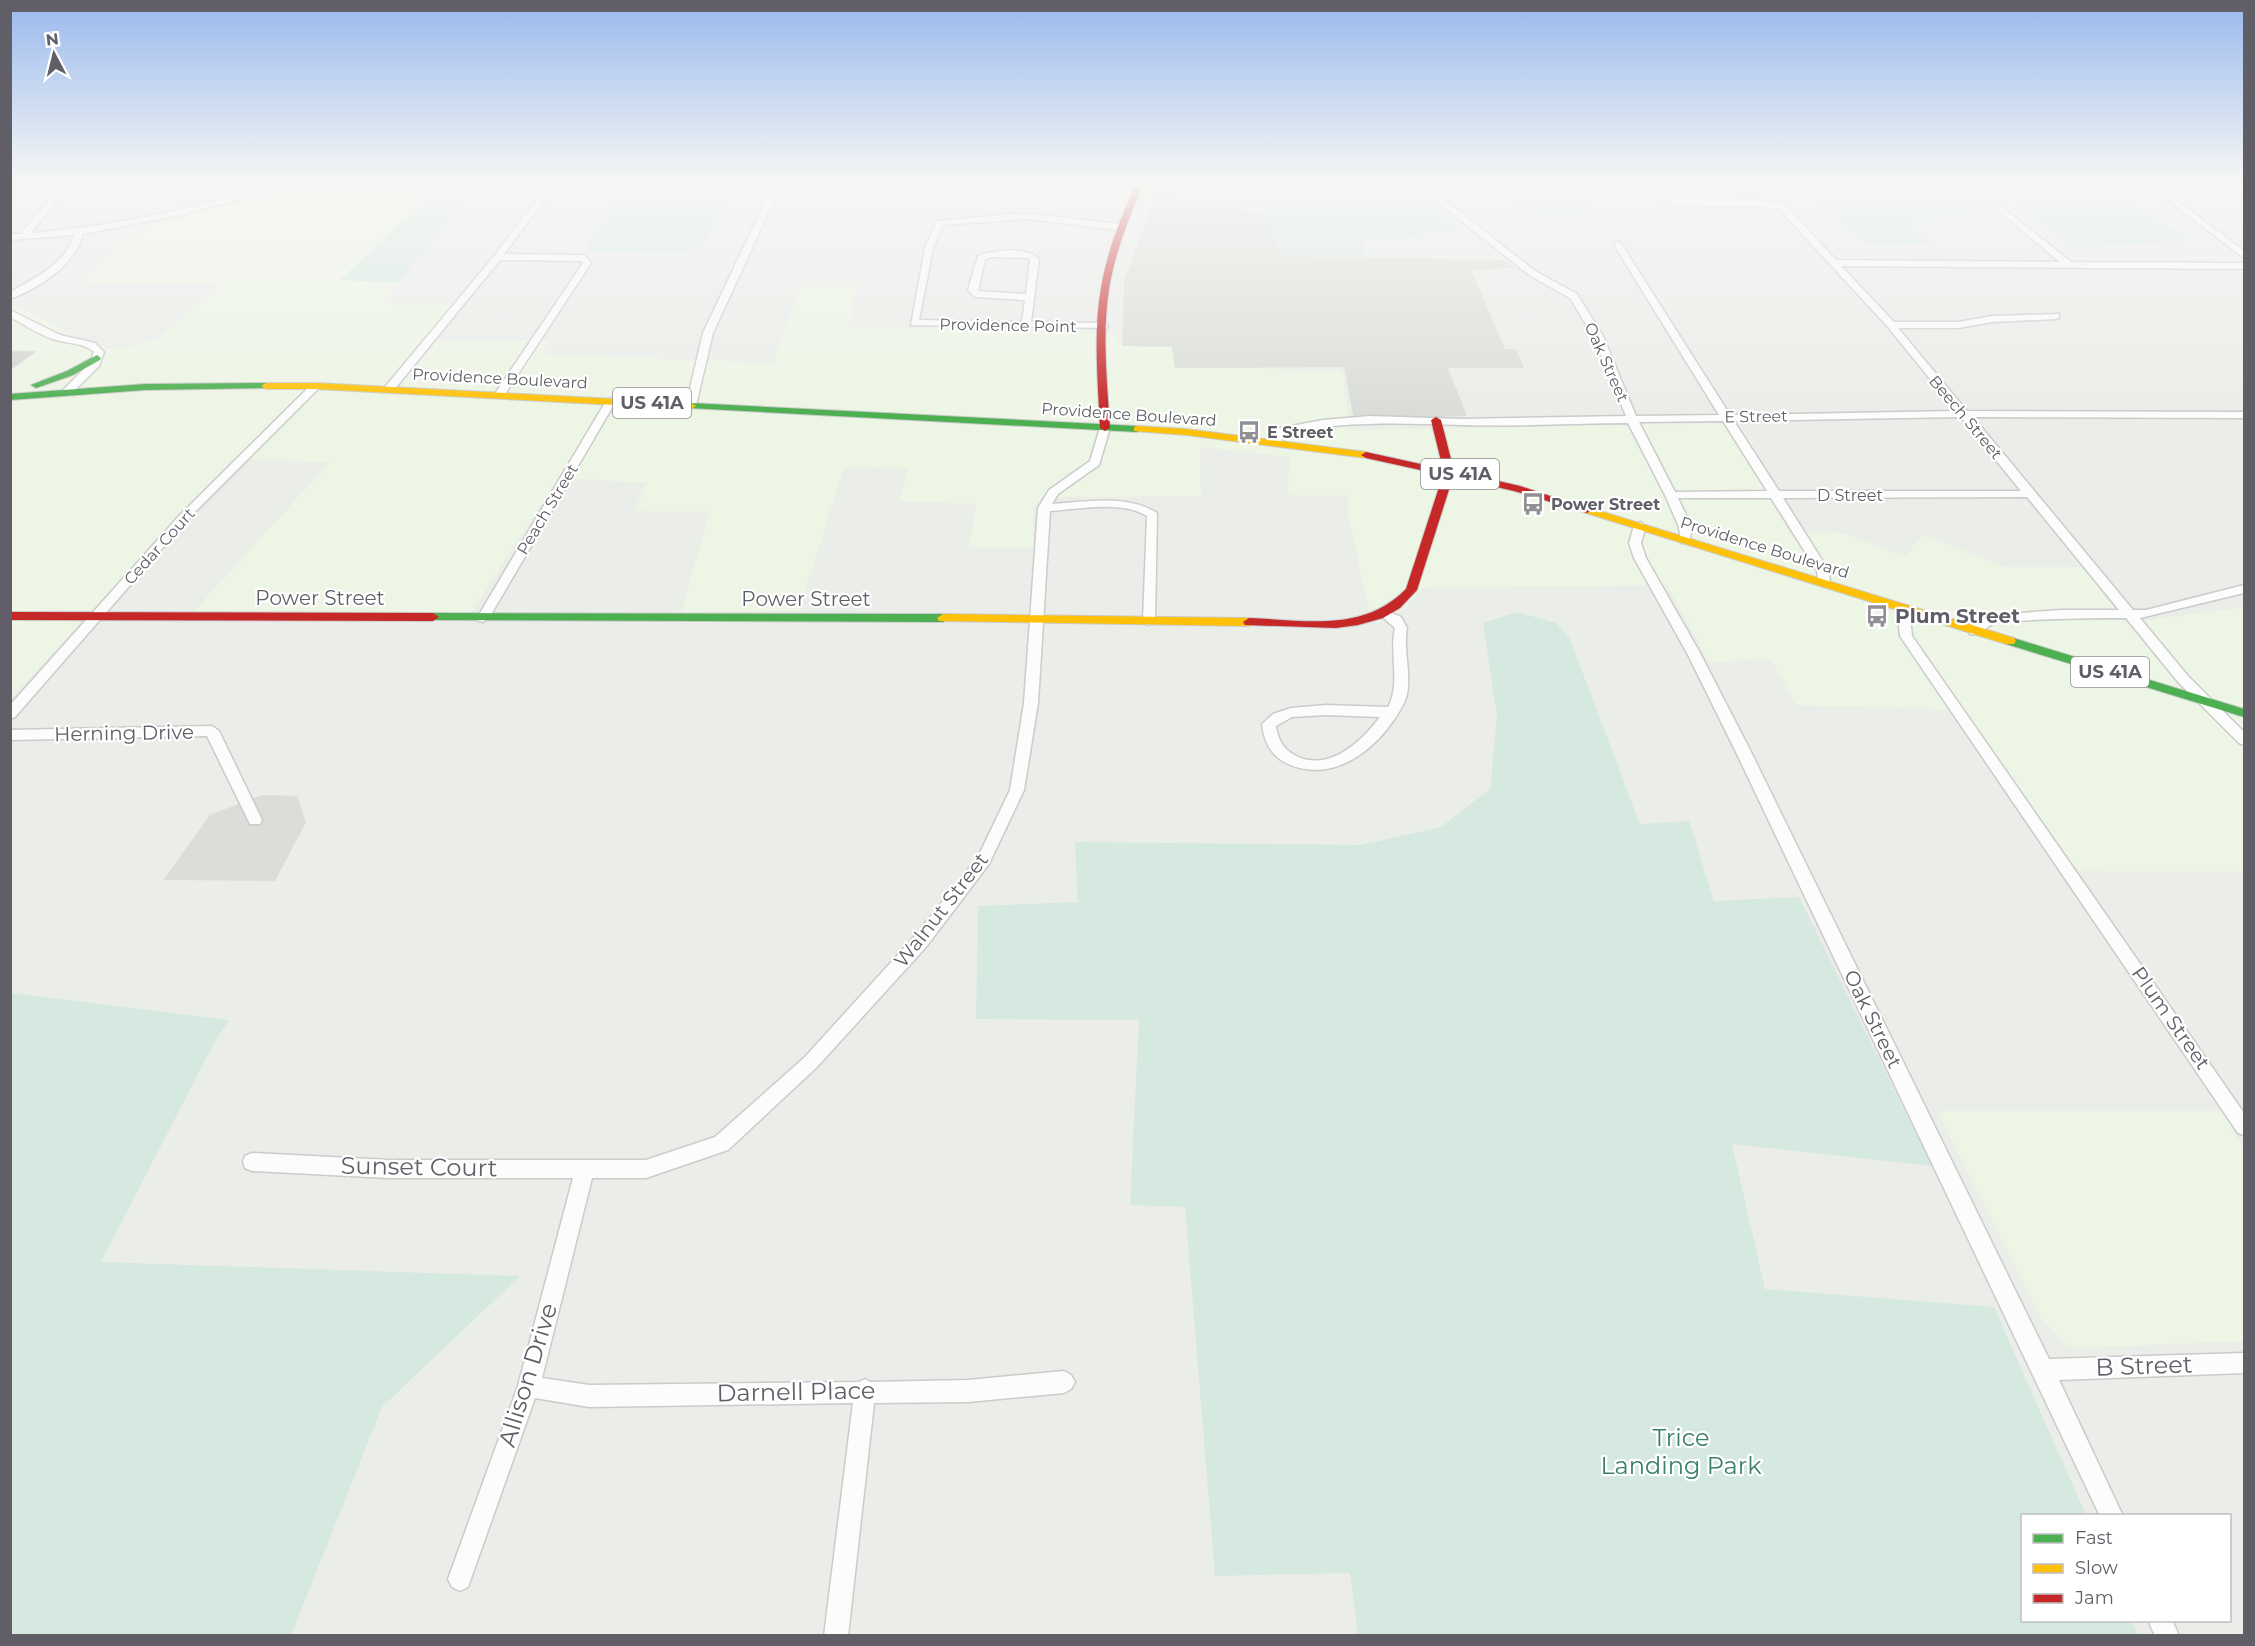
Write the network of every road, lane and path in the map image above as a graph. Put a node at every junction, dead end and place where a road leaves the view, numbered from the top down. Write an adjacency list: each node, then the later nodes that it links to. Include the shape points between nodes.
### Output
1 (62, 260): 16 (street)
2 (496, 260): 26 (street)
3 (585, 260): 29 (street, via 587,263)
4 (742, 260): 31 (street, via 708,333)
5 (927, 260): 20 (street, Providence Point, via 914,323)
6 (981, 260): 17 (street, via 975,294)
7 (1035, 260): 17 (street)
8 (1112, 260): 22 (main road)
9 (1515, 260): 35 (street, Oak Street, via 1575,296 1598,336)
10 (1627, 260): 34 (street)
11 (1832, 260): 13 (street, Beech Street)
12 (2063, 260): 14 (street)
13 (1835, 263): 14 (street); 21 (street, Beech Street)
14 (2068, 264): 15 (street)
15 (2244, 266)
16 (10, 296)
17 (1029, 297): 20 (street)
18 (10, 313): 23 (street, via 63,339 97,348)
19 (2056, 316): 21 (street, via 1958,325)
20 (1026, 325): 22 (street, Providence Point)
21 (1891, 325): 32 (street, Beech Street)
22 (1103, 326): 38 (main road)
23 (96, 361): 25 (main road, via 100,374); 27 (street); 28 (main road)
24 (316, 386): 25 (main road, Providence Boulevard / US 41A); 26 (main road, Providence Boulevard / US 41A); 53 (street, Cedar Court, via 183,518)
25 (145, 387): 27 (main road, Providence Boulevard / US 41A)
26 (389, 389): 29 (main road, Providence Boulevard / US 41A)
27 (67, 392): 28 (main road, Providence Boulevard / US 41A)
28 (10, 395)
29 (499, 395): 30 (main road, Providence Boulevard / US 41A)
30 (611, 401): 31 (main road, Providence Boulevard / US 41A); 54 (street, Peach Street)
31 (691, 405): 38 (main road, Providence Boulevard / US 41A)
32 (1963, 414): 33 (street, E Street); 34 (street, E Street); 41 (street, Beech Street)
33 (2240, 415): 37 (street)
34 (1727, 417): 35 (street, E Street); 43 (street)
35 (1632, 419): 36 (street, E Street); 42 (street, Oak Street)
36 (1436, 420): 39 (street, E Street, via 1311,424 1280,431); 40 (main road, Power Street)
37 (2244, 424)
38 (1105, 428): 39 (main road, Providence Boulevard / US 41A); 44 (street, via 1095,463 1053,492)
39 (1276, 442): 40 (main road, Providence Boulevard / US 41A)
40 (1449, 471): 45 (main road, Providence Boulevard / US 41A); 51 (main road, Power Street, via 1411,590)
41 (2030, 494): 43 (street, D Street); 50 (street, Beech Street)
42 (1671, 495): 43 (street, D Street); 46 (street, Oak Street, via 1685,527)
43 (1776, 496): 47 (street, via 1823,571)
44 (1044, 508): 55 (street, Walnut Street); 56 (street, via 1132,505 1153,515)
45 (1640, 526): 46 (main road, Providence Boulevard / US 41A); 69 (street, Oak Street, via 1635,543 1640,558 1754,774)
46 (1686, 540): 47 (main road, Providence Boulevard / US 41A)
47 (1824, 583): 49 (main road, Providence Boulevard / US 41A)
48 (2244, 589): 50 (street, via 2159,611)
49 (1903, 609): 57 (main road, Providence Boulevard / US 41A); 65 (street, Plum Street, via 1906,636)
50 (2127, 613): 57 (street, via 1990,619); 58 (street, Beech Street)
51 (1385, 614): 56 (main road, Power Street, via 1347,623); 59 (street, via 1401,628 1397,641 1399,699)
52 (10, 616): 53 (main road, Power Street)
53 (95, 616): 54 (main road, Power Street); 61 (street, Cedar Court)
54 (483, 618): 55 (main road, Power Street)
55 (1036, 619): 56 (main road, Power Street); 67 (street, Walnut Street, via 1031,704 1017,790 984,860 920,942 811,1062 721,1144 646,1169)
56 (1149, 621)
57 (1975, 632): 58 (main road, Providence Boulevard / US 41A)
58 (2204, 700): 60 (main road, Providence Boulevard / US 41A); 63 (street, Beech Street)
59 (1390, 713): 59 (street, via 1291,712 1273,717 1269,724 1270,740 1281,754 1304,765 1334,764 1356,752)
60 (2244, 713)
61 (10, 714)
62 (10, 735): 64 (street, Herning Drive, via 212,731)
63 (2244, 740)
64 (255, 820)
65 (2244, 1127)
66 (252, 1162): 67 (street, Sunset Court, via 389,1169)
67 (585, 1168): 71 (street, Allison Drive)
68 (2244, 1363): 69 (street, B Street)
69 (2044, 1370): 73 (street, Oak Street)
70 (1064, 1382): 72 (street, Darnell Place, via 968,1391)
71 (529, 1386): 72 (street, Darnell Place, via 589,1396); 74 (street, Allison Drive)
72 (865, 1390): 75 (street)
73 (2112, 1514)
74 (460, 1579)
75 (836, 1635)

